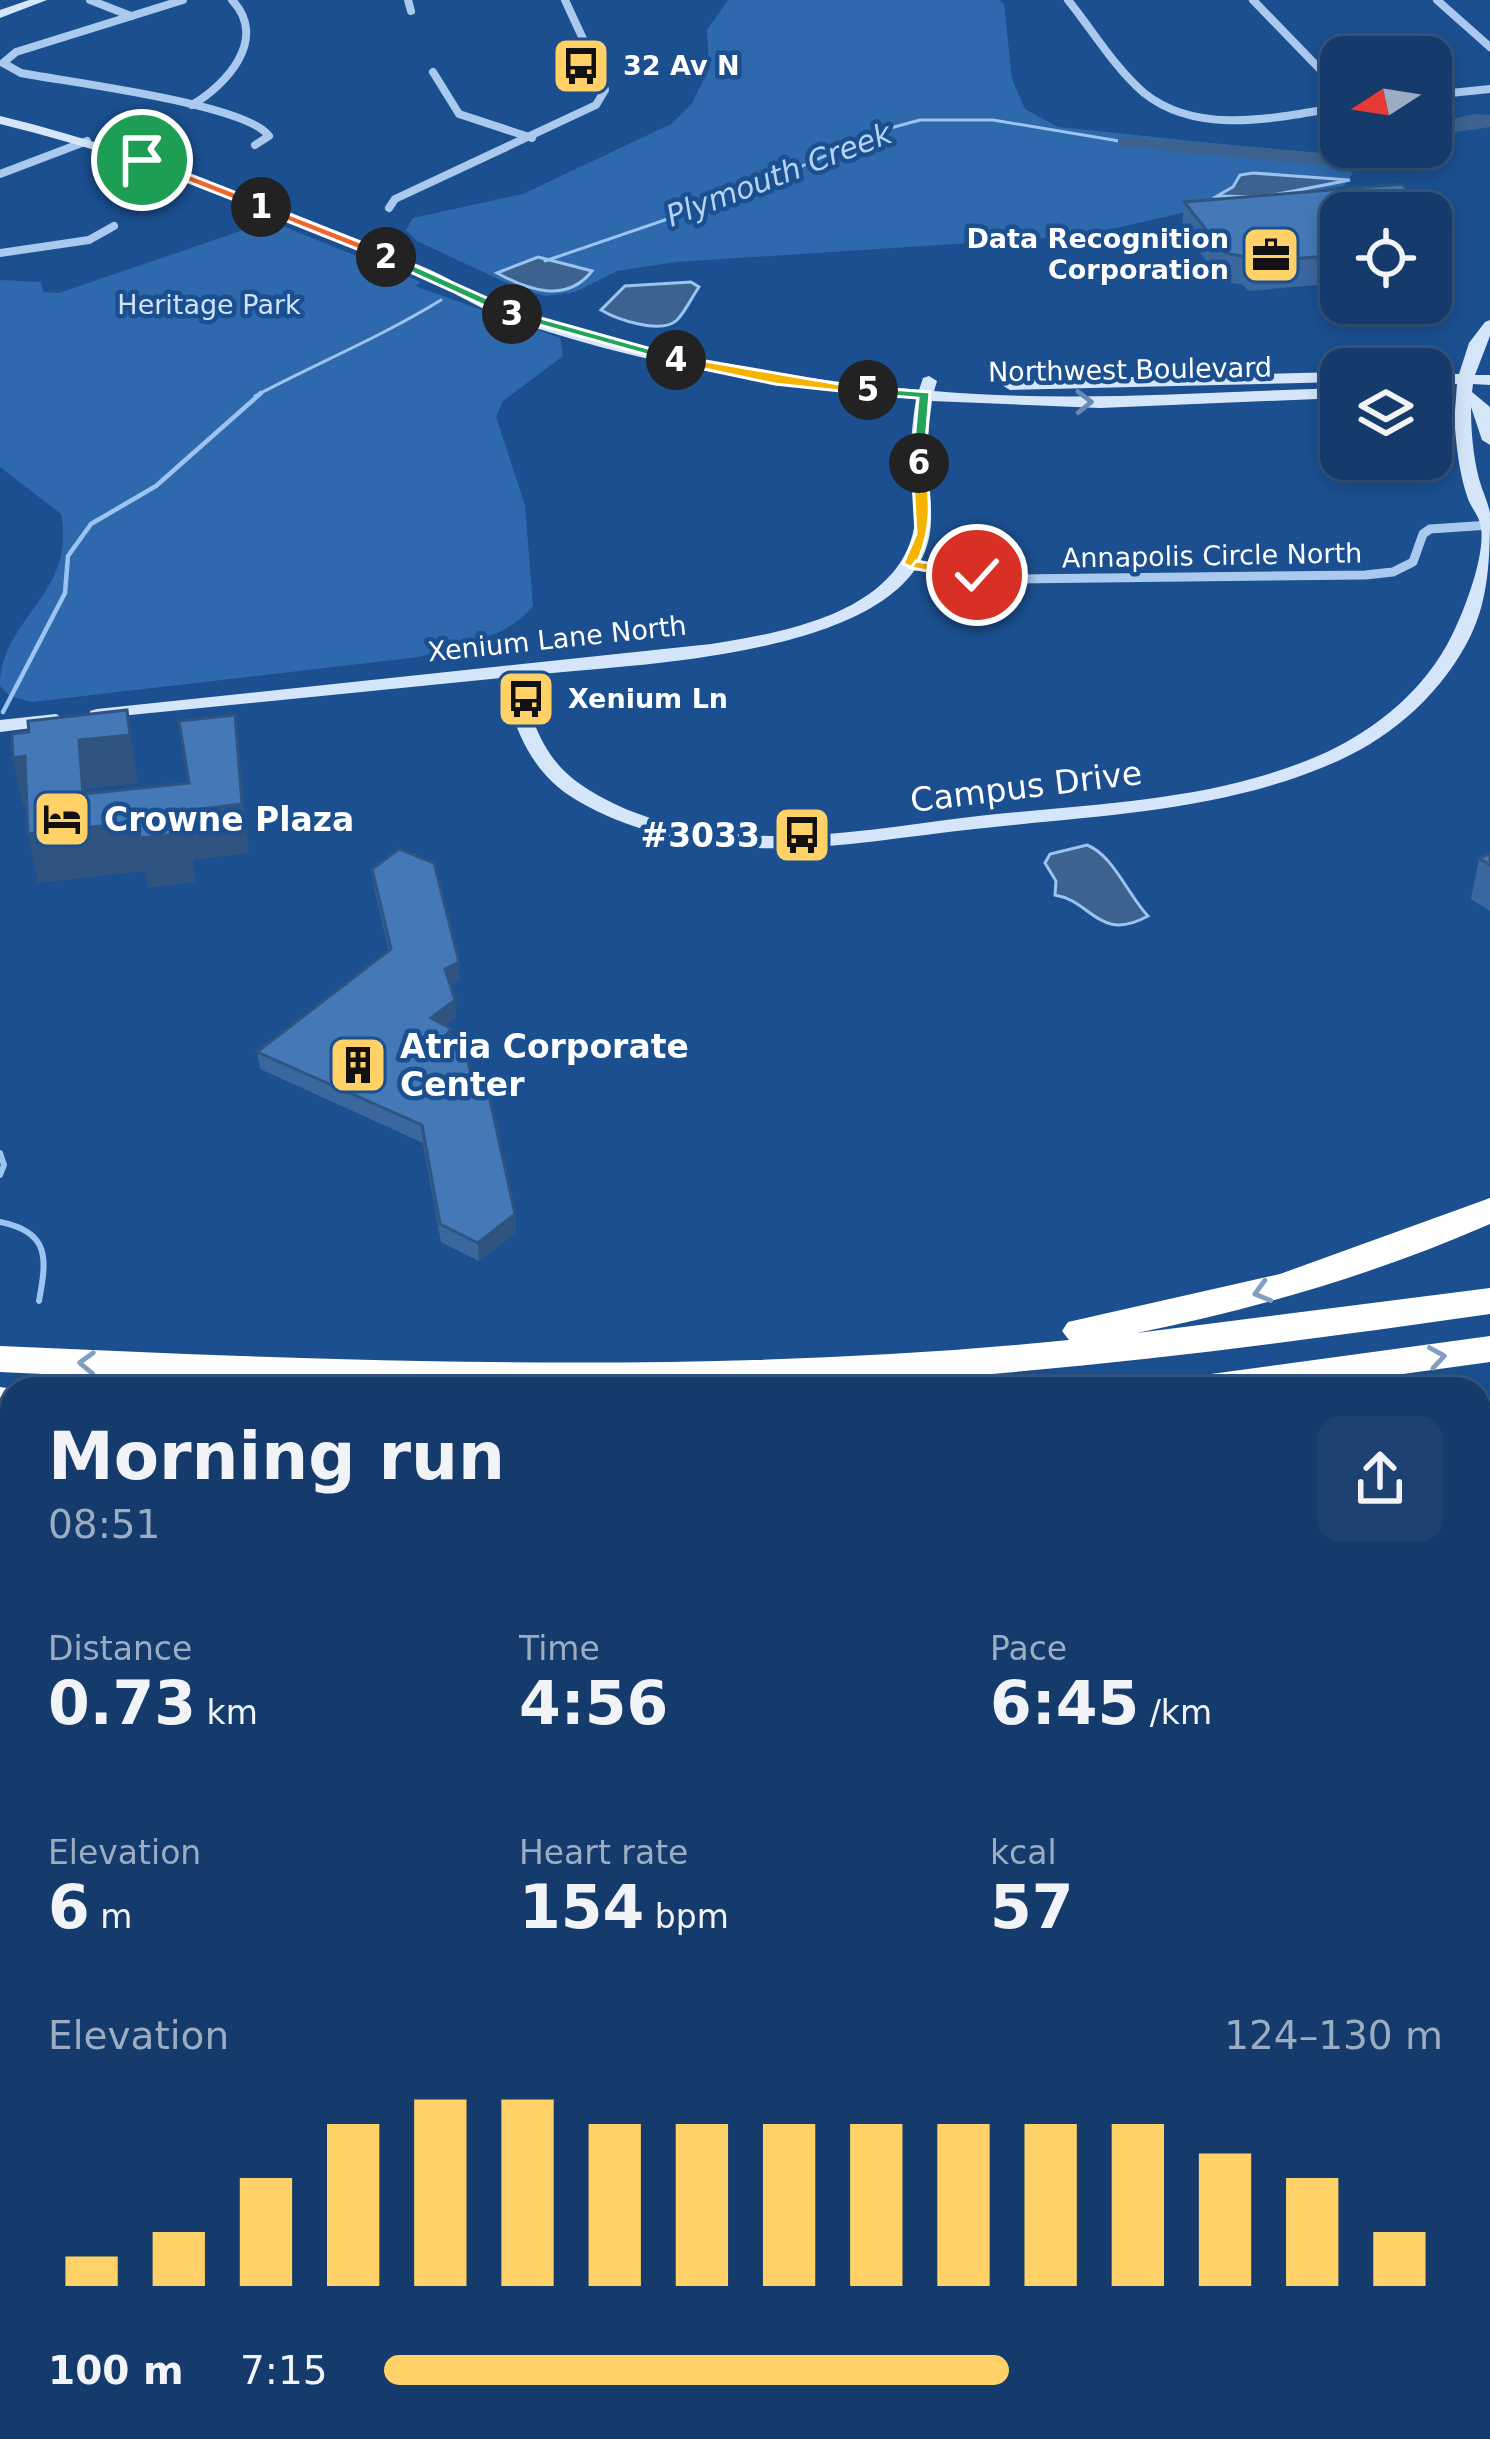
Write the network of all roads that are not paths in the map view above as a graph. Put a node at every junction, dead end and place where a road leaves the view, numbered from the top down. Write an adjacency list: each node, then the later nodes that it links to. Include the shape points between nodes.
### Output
1 (41, 0): 11 (street)
2 (90, 0): 12 (street)
3 (183, 0): 12 (street)
4 (232, 0): 18 (street, via 245,20 240,67)
5 (408, 0): 10 (street)
6 (565, 0): 21 (street, via 605,90 586,112)
7 (1068, 0): 19 (street, via 1142,91 1171,108 1255,118)
8 (1252, 0): 14 (street)
9 (1437, 0): 13 (street)
10 (411, 11)
11 (0, 14)
12 (131, 16): 18 (street, via 3,63)
13 (1490, 47)
14 (1320, 70)
15 (433, 72): 21 (street, via 455,113)
16 (1490, 88): 17 (street)
17 (1452, 93)
18 (192, 105): 23 (street, via 264,127 269,136)
19 (1320, 110)
20 (0, 120): 22 (street, Northwest Boulevard)
21 (533, 138): 25 (street)
22 (87, 141): 24 (street); 32 (street, Northwest Boulevard, via 524,319 775,380)
23 (255, 145)
24 (0, 174)
25 (389, 208)
26 (114, 226): 27 (street, via 89,241)
27 (0, 253)
28 (1490, 325): 33 (street, Campus Drive, via 1475,344)
29 (1320, 378): 32 (street, Northwest Boulevard)
30 (1490, 380): 33 (street)
31 (1452, 383): 33 (street)
32 (928, 387): 35 (street, Northwest Boulevard, one-way to 35, via 1070,403); 42 (street, via 919,444 923,534)
33 (1466, 387): 34 (street); 36 (street); 38 (street); 39 (street, Campus Drive)
34 (1452, 390)
35 (1320, 394)
36 (1490, 395)
37 (1452, 416): 39 (street)
38 (1488, 418): 40 (street)
39 (1463, 427): 41 (street, Campus Drive, via 1478,508)
40 (1490, 440)
41 (1490, 525): 42 (street, Annapolis Circle North, via 1430,529 1413,562 1365,575 1016,579); 43 (street, Campus Drive, via 1477,605 1432,684 1409,707 1305,766 1158,801 838,838 709,837 632,818 571,787 532,748)
42 (910, 564): 43 (street, Xenium Lane North, via 856,608 792,635)
43 (509, 672): 44 (street, Xenium Lane North)
44 (0, 726)
45 (1490, 1191): 47 (highway)
46 (1490, 1210): 47 (highway)
47 (1337, 1270): 51 (highway, one-way to 51, via 1164,1317 945,1347)
48 (1490, 1301): 53 (highway, via 1282,1333 900,1368)
49 (1490, 1349): 54 (highway, one-way to 49)
50 (0, 1359): 51 (highway, one-way to 50)
51 (371, 1375): 52 (highway)
52 (540, 1377)
53 (652, 1377)
54 (1284, 1377)

